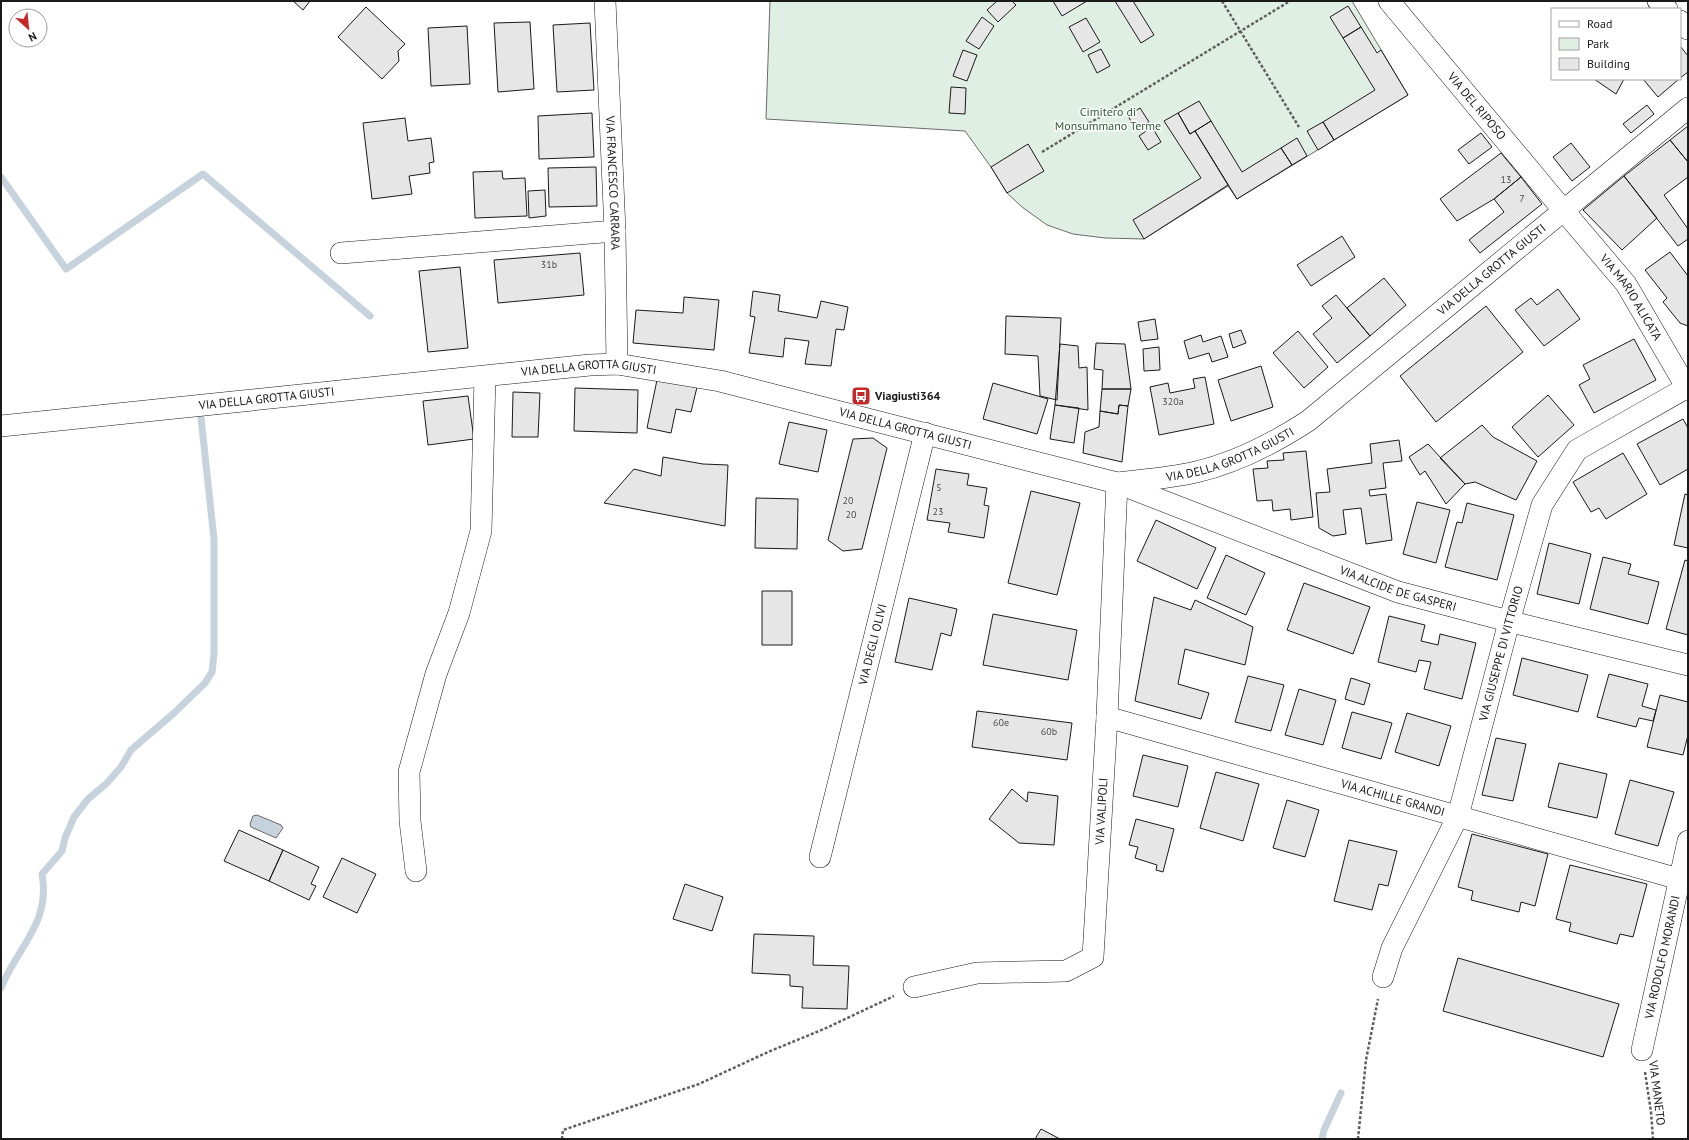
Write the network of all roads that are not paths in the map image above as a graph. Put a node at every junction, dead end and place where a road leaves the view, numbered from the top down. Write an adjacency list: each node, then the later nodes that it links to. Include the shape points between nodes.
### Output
1 (605, 1): 5 (street, VIA FRANCESCO CARRARA)
2 (1389, 1): 4 (street, VIA DEL RIPOSO)
3 (1688, 108): 4 (street, VIA DELLA GROTTA GIUSTI)
4 (1564, 211): 9 (street, VIA MARIO ALICATA, via 1626,284); 12 (street, VIA DELLA GROTTA GIUSTI, via 1308,421 1284,436 1242,456 1197,472)
5 (615, 231): 6 (street); 7 (street, VIA FRANCESCO CARRARA)
6 (341, 253)
7 (617, 364): 8 (street, VIA DELLA GROTTA GIUSTI); 11 (street, VIA DELLA GROTTA GIUSTI, via 720,381)
8 (485, 377): 10 (street, VIA DELLA GROTTA GIUSTI); 19 (street, via 481,531 459,614 436,674 409,772 410,821)
9 (1687, 389): 13 (street, VIA GIUSEPPE DI VITTORIO, via 1577,450 1542,505)
10 (1, 426)
11 (925, 432): 12 (street, VIA DELLA GROTTA GIUSTI); 18 (street, VIA DEGLI OLIVI)
12 (1117, 483): 13 (street, VIA ALCIDE DE GASPERI, via 1398,592); 15 (street, VIA VALIPOLI)
13 (1509, 622): 14 (street, VIA ALCIDE DE GASPERI); 16 (street, VIA GIUSEPPE DI VITTORIO)
14 (1688, 665)
15 (1108, 717): 16 (street, VIA ACHILLE GRANDI); 23 (street, VIA VALIPOLI, via 1093,957 1066,971 977,973)
16 (1458, 816): 20 (street, VIA ACHILLE GRANDI); 22 (street, VIA GIUSEPPE DI VITTORIO, via 1392,948)
17 (1688, 841): 20 (street, VIA RODOLFO MORANDI)
18 (820, 857)
19 (416, 871)
20 (1679, 879): 21 (street, VIA RODOLFO MORANDI)
21 (1681, 906): 24 (street, VIA RODOLFO MORANDI)
22 (1383, 977)
23 (914, 987)
24 (1642, 1050)

